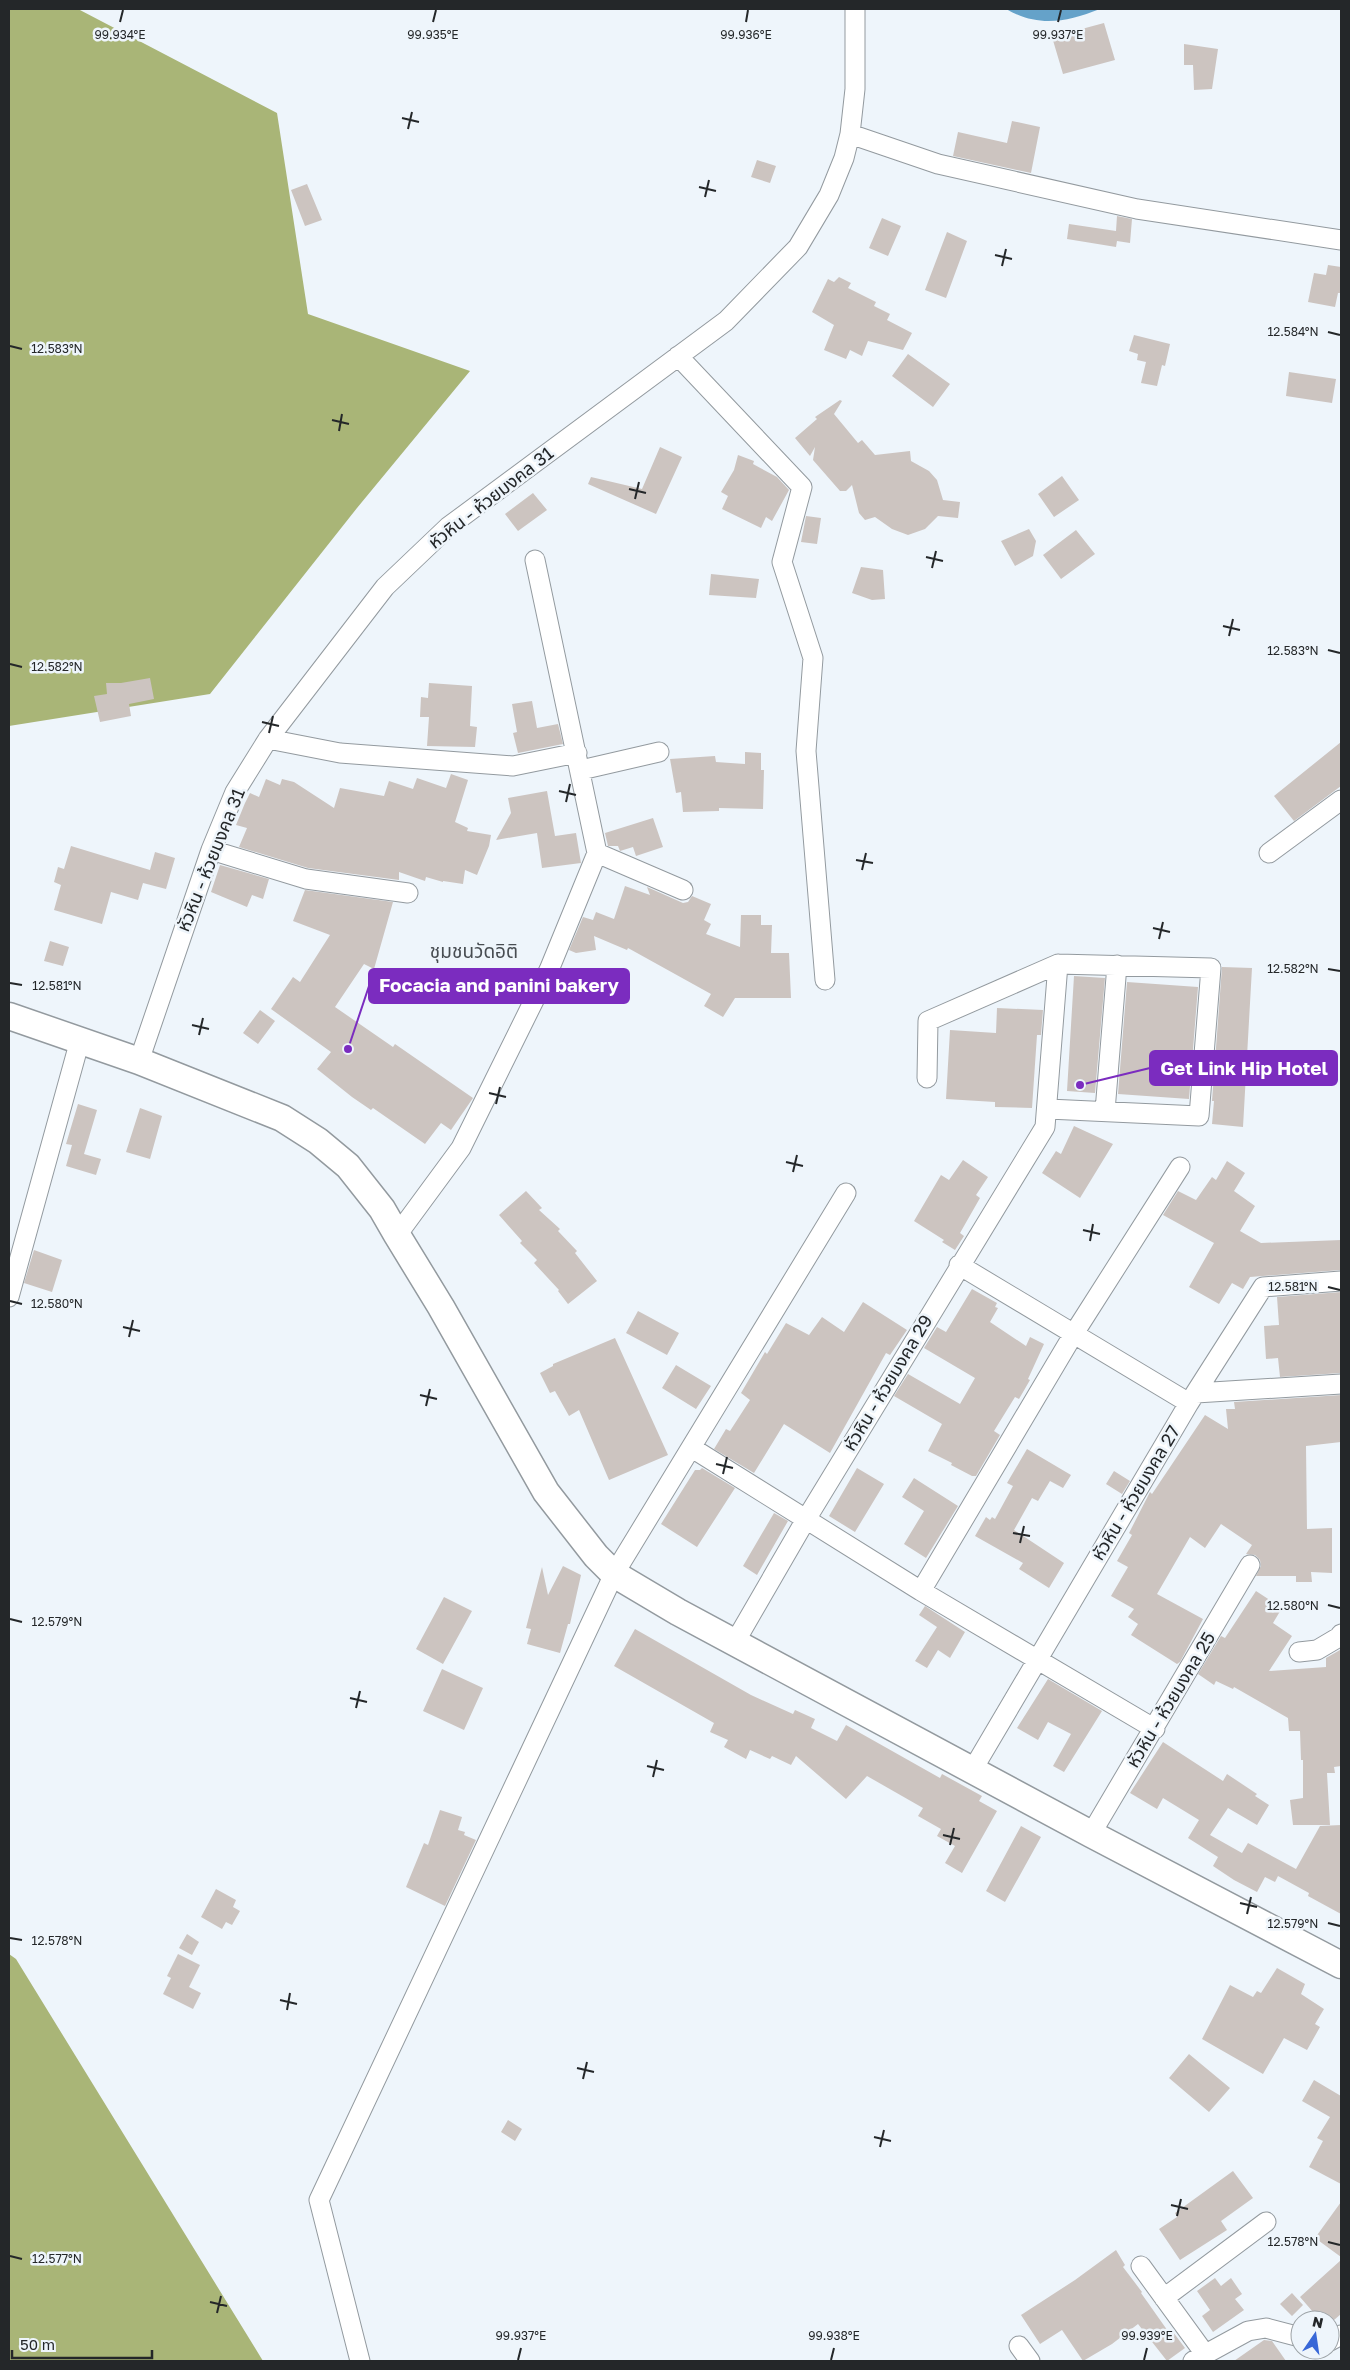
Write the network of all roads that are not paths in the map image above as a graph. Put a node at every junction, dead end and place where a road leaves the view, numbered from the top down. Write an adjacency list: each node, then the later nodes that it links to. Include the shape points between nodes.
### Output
1 (855, 9): 2 (street, หัวหิน - ห้วยมงคล 31, via 855,89)
2 (850, 134): 3 (street, via 938,164 1137,209); 4 (street, หัวหิน - ห้วยมงคล 31, via 829,195 798,247 726,321)
3 (1341, 240)
4 (678, 356): 6 (street, หัวหิน - ห้วยมงคล 31, via 448,527 385,588); 17 (street, via 802,487 782,562 813,658 806,751)
5 (535, 560): 8 (street)
6 (268, 739): 8 (street, via 340,753 513,766); 10 (street, หัวหิน - ห้วยมงคล 31, via 235,792)
7 (659, 752): 8 (street)
8 (579, 762): 11 (street)
9 (1341, 800): 12 (street)
10 (211, 850): 14 (street, via 306,879); 20 (street, หัวหิน - ห้วยมงคล 31)
11 (597, 853): 13 (street); 26 (street, via 549,970 460,1148)
12 (1269, 853)
13 (683, 890)
14 (408, 893)
15 (1058, 964): 16 (street); 21 (street, via 928,1021); 23 (street)
16 (1117, 965): 22 (street); 22 (street, via 1210,968 1199,1116)
17 (825, 980)
18 (9, 1016): 19 (main road)
19 (80, 1040): 20 (main road); 29 (street)
20 (139, 1060): 26 (main road, via 282,1118 318,1141 348,1166 382,1209)
21 (927, 1078)
22 (1105, 1111): 23 (street)
23 (1047, 1118): 27 (street, หัวหิน - ห้วยมงคล 29)
24 (1180, 1167): 30 (street)
25 (846, 1193): 33 (street)
26 (397, 1235): 36 (main road, via 546,1492)
27 (959, 1266): 30 (street); 34 (street, หัวหิน - ห้วยมงคล 29)
28 (1341, 1281): 32 (street, หัวหิน - ห้วยมงคล 27, via 1263,1287)
29 (9, 1297)
30 (1073, 1335): 32 (street); 37 (street)
31 (1341, 1384): 32 (street)
32 (1192, 1398): 41 (street, หัวหิน - ห้วยมงคล 27)
33 (692, 1448): 34 (street); 36 (street)
34 (806, 1520): 37 (street); 39 (street, หัวหิน - ห้วยมงคล 29)
35 (1250, 1565): 42 (street, หัวหิน - ห้วยมงคล 25)
36 (614, 1574): 39 (main road); 52 (street, via 319,2200)
37 (922, 1591): 41 (street)
38 (1341, 1634): 40 (street, via 1317,1650)
39 (735, 1642): 43 (main road)
40 (1299, 1652)
41 (1037, 1658): 42 (street); 43 (street, หัวหิน - ห้วยมงคล 27)
42 (1155, 1729): 44 (street, หัวหิน - ห้วยมงคล 25)
43 (973, 1769): 44 (main road)
44 (1091, 1834): 45 (main road)
45 (1341, 1965)
46 (1266, 2222): 48 (street)
47 (1141, 2266): 48 (street)
48 (1164, 2298): 51 (street)
49 (1290, 2335): 51 (street, via 1266,2328 1248,2331)
50 (1019, 2346): 53 (street)
51 (1199, 2358)
52 (360, 2361)
53 (1030, 2361)

